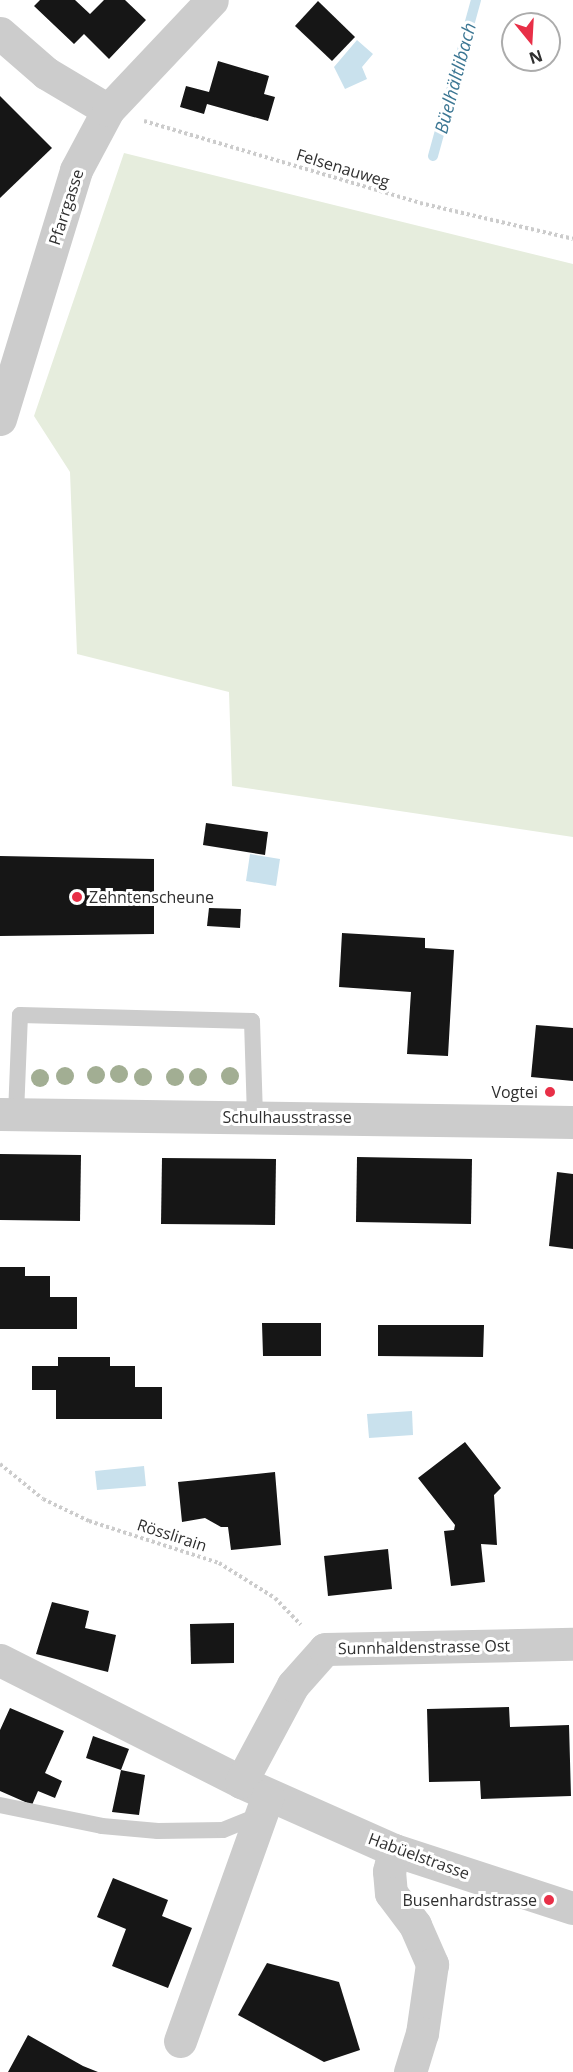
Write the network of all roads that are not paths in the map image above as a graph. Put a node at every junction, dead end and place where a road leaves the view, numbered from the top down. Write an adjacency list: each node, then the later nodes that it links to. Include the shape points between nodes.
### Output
1 (212, 0): 3 (street, Pfarrgasse)
2 (0, 33): 3 (street, via 46,73)
3 (108, 110): 4 (street, Pfarrgasse, via 76,170)
4 (0, 419)
5 (8, 1114): 6 (street, Schulhausstrasse); 6 (lane, via 20,1015 252,1021)
6 (255, 1117): 7 (street, Schulhausstrasse)
7 (573, 1122)
8 (573, 1644): 10 (street, Sunnhaldenstrasse Ost, via 325,1649 293,1685)
9 (0, 1660): 10 (street, Habüelstrasse)
10 (257, 1797): 11 (lane, via 223,1830 158,1831 102,1826); 12 (street, Habüelstrasse); 14 (street)
11 (0, 1805)
12 (394, 1850): 13 (street, Habüelstrasse); 15 (street, via 389,1871 391,1893 415,1924 432,1964)
13 (573, 1908)
14 (180, 2041)
15 (416, 2070)

